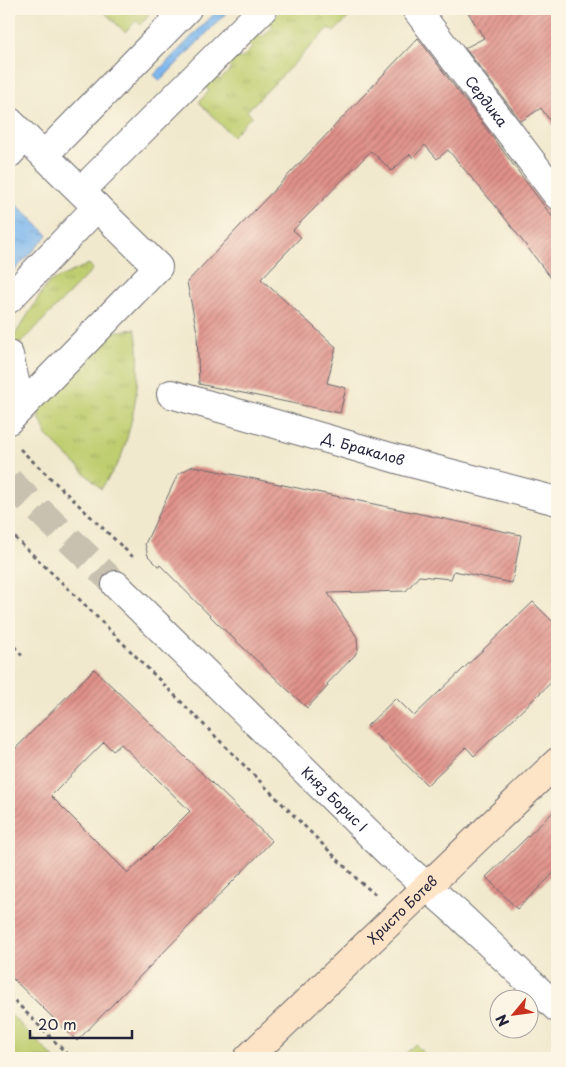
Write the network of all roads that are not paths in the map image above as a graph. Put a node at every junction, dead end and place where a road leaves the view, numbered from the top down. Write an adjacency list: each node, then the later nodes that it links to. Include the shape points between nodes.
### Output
1 (186, 9): 4 (street)
2 (262, 9): 6 (street)
3 (416, 9): 5 (street, Сердика)
4 (22, 142): 6 (street)
5 (557, 195)
6 (89, 199): 7 (street); 10 (street, via 158,267)
7 (9, 299)
8 (9, 355): 10 (street)
9 (171, 394): 11 (street, Д. Бракалов)
10 (15, 424)
11 (557, 501)
12 (116, 585): 14 (street, Княз Борис I)
13 (557, 762): 14 (main road, Христо Ботев)
14 (427, 887): 15 (street, Княз Борис I); 16 (main road, Христо Ботев)
15 (557, 1008)
16 (248, 1058)

